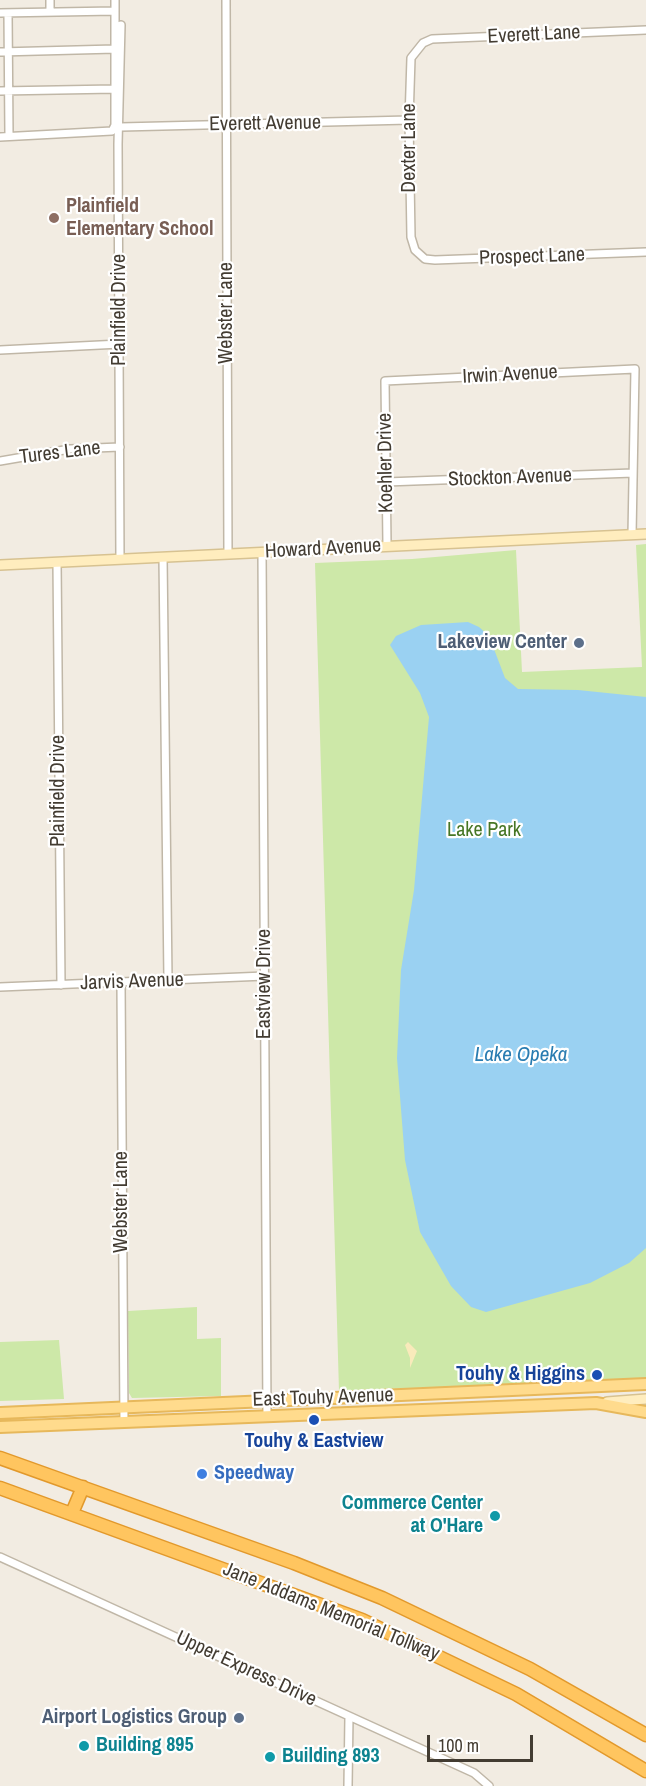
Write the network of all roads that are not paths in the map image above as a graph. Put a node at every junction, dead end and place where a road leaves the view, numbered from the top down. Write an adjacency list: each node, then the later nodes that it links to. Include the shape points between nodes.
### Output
1 (50, 0): 5 (street)
2 (115, 0): 4 (street)
3 (226, 0): 17 (street, Webster Lane)
4 (115, 11): 5 (street); 10 (street)
5 (50, 12): 6 (street)
6 (4, 13): 12 (street)
7 (121, 25): 18 (street, Plainfield Drive)
8 (646, 30): 9 (street, Everett Lane, via 432,39)
9 (423, 43): 16 (street, Dexter Lane, via 411,58)
10 (115, 49): 12 (street); 13 (street)
11 (0, 51): 12 (street)
12 (9, 51): 14 (street)
13 (115, 89): 14 (street); 19 (street, via 112,131)
14 (9, 91): 15 (street); 19 (street)
15 (0, 92)
16 (409, 120): 17 (street, Everett Avenue); 22 (street, Dexter Lane, via 411,237)
17 (227, 125): 18 (street, Everett Avenue); 34 (street, Webster Lane)
18 (121, 127): 23 (street, Plainfield Drive)
19 (9, 136): 20 (street)
20 (0, 137)
21 (646, 252): 22 (street, Prospect Lane, via 435,261)
22 (420, 254)
23 (120, 344): 24 (street); 26 (street, Plainfield Drive)
24 (0, 350)
25 (385, 381): 28 (street, Irwin Avenue, via 635,369); 29 (street, Koehler Drive)
26 (120, 447): 27 (street, Tures Lane, via 78,448); 36 (street, Plainfield Drive)
27 (0, 461)
28 (633, 473): 29 (street, Stockton Avenue); 31 (street)
29 (386, 482): 32 (street, Koehler Drive)
30 (646, 534): 31 (street, Howard Avenue)
31 (632, 535): 32 (street, Howard Avenue)
32 (387, 545): 33 (street, Howard Avenue)
33 (262, 552): 34 (street, Howard Avenue); 39 (street, Eastview Drive)
34 (228, 554): 35 (street, Howard Avenue)
35 (163, 557): 36 (street, Howard Avenue); 40 (street)
36 (120, 559): 37 (street, Howard Avenue)
37 (57, 562): 38 (street, Howard Avenue); 42 (street, Plainfield Drive)
38 (0, 565)
39 (265, 976): 40 (street, Jarvis Avenue); 45 (street, Eastview Drive)
40 (168, 980): 41 (street, Jarvis Avenue)
41 (121, 982): 42 (street, Jarvis Avenue); 48 (street, Webster Lane)
42 (61, 985): 43 (street, Jarvis Avenue)
43 (0, 987)
44 (646, 1384): 45 (main road, East Touhy Avenue)
45 (267, 1400): 48 (main road, East Touhy Avenue); 51 (street, Eastview Drive)
46 (646, 1400): 47 (street, East Touhy Avenue)
47 (596, 1403): 49 (main road); 51 (main road, East Touhy Avenue)
48 (124, 1406): 50 (main road, East Touhy Avenue); 52 (street, Webster Lane)
49 (646, 1412)
50 (0, 1413)
51 (267, 1415): 52 (main road, East Touhy Avenue)
52 (124, 1422): 53 (main road, East Touhy Avenue)
53 (0, 1427)
54 (0, 1458): 55 (highway, Jane Addams Memorial Tollway)
55 (83, 1487): 57 (highway); 60 (highway, Jane Addams Memorial Tollway, via 382,1598 530,1669)
56 (0, 1488): 57 (highway, Jane Addams Memorial Tollway)
57 (72, 1514): 61 (highway, Jane Addams Memorial Tollway, via 285,1590 416,1644 516,1694)
58 (0, 1557): 59 (street, Upper Express Drive)
59 (349, 1716): 62 (street); 63 (street, Upper Express Drive, via 474,1773)
60 (646, 1735)
61 (646, 1771)
62 (348, 1786)
63 (489, 1786)

